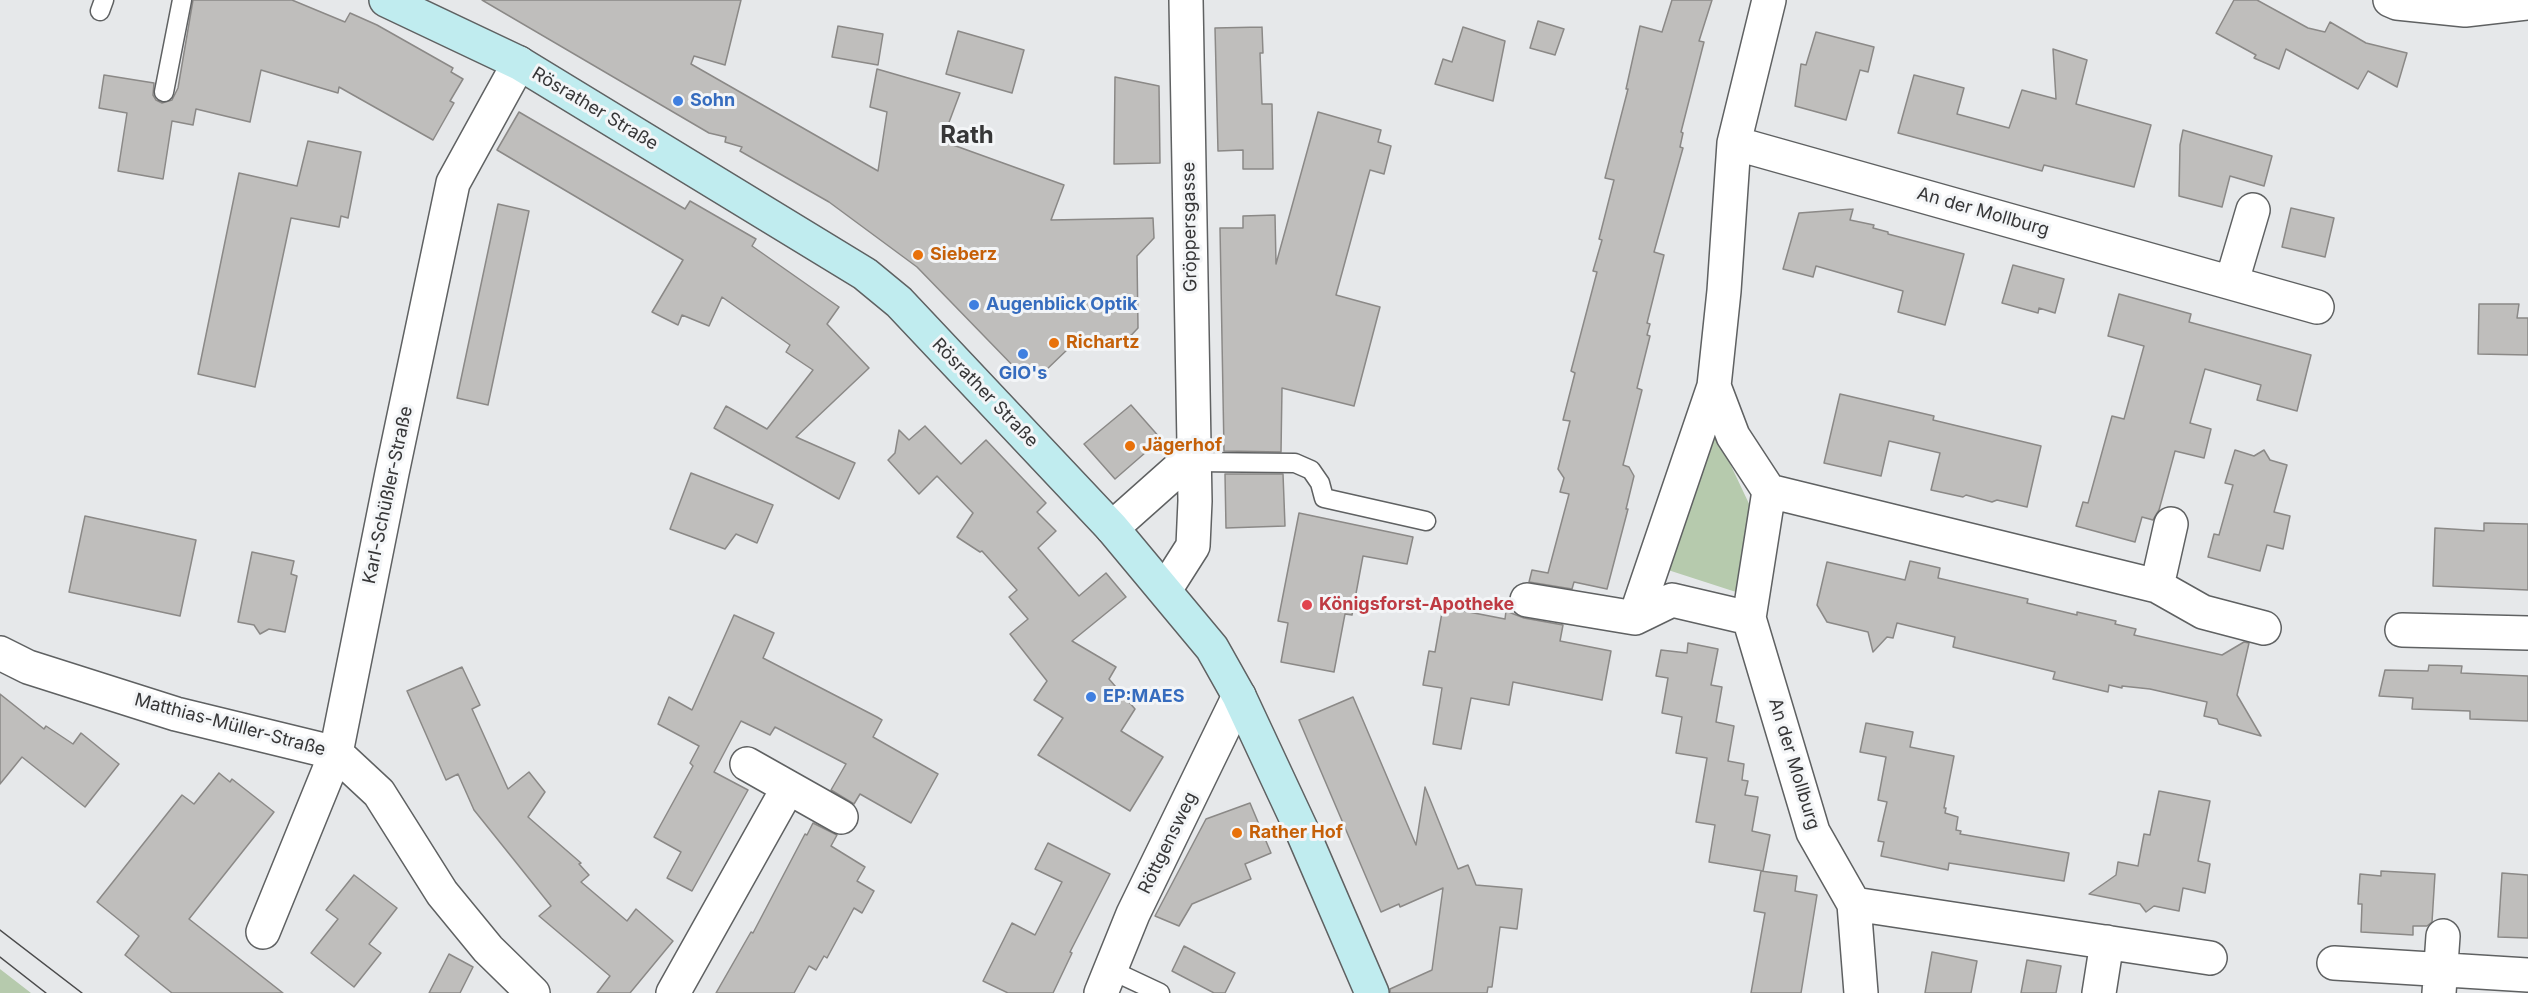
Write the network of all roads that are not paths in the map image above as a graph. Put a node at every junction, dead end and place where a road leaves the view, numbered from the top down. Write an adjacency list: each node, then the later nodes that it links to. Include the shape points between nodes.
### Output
1 (182, 0): 8 (lane)
2 (386, 0): 7 (main road, Rösrather Straße)
3 (1186, 0): 14 (street, Gröppersgasse)
4 (1769, 0): 9 (street)
5 (2390, 0): 6 (street, via 2465,10)
6 (2528, 3)
7 (519, 63): 18 (main road, Rösrather Straße, via 865,274 899,302); 29 (street, Karl-Schüßler-Straße, via 453,183)
8 (164, 92)
9 (1734, 143): 11 (street, An der Mollburg); 13 (street)
10 (2253, 210): 11 (street)
11 (2232, 281): 12 (street, An der Mollburg)
12 (2317, 307)
13 (1714, 386): 15 (street, via 1732,436); 22 (street)
14 (1194, 458): 16 (lane, via 1295,463 1311,470 1324,498); 18 (street); 20 (street, Gröppersgasse, via 1192,546)
15 (1769, 491): 19 (street); 23 (street, An der Mollburg)
16 (1425, 521)
17 (2170, 524): 19 (street)
18 (1112, 528): 20 (main road, Rösrather Straße)
19 (2157, 586): 24 (street, via 2203,612)
20 (1165, 590): 28 (main road, Rösrather Straße, via 1212,648)
21 (1527, 600): 22 (street)
22 (1635, 618): 23 (street, via 1672,600)
23 (1749, 618): 33 (street, An der Mollburg, via 1813,832)
24 (2264, 628)
25 (2402, 630): 26 (street)
26 (2528, 633)
27 (0, 653): 29 (street, Matthias-Müller-Straße, via 28,667 177,714)
28 (1239, 696): 40 (street, Röttgensweg, via 1133,914); 45 (main road, Rösrather Straße)
29 (336, 753): 34 (street, Karl-Schüßler-Straße); 42 (street, Matthias-Müller-Straße, via 379,793 442,893 488,949)
30 (747, 764): 31 (street)
31 (788, 788): 32 (street); 43 (street)
32 (841, 817)
33 (1854, 904): 36 (street); 46 (street, An der Mollburg)
34 (263, 932)
35 (2443, 936): 41 (street)
36 (2107, 942): 37 (street); 47 (street)
37 (2211, 958)
38 (2334, 963): 41 (street)
39 (2528, 975): 41 (street)
40 (1106, 981): 44 (lane)
41 (2440, 981)
42 (533, 993)
43 (673, 993)
44 (1160, 993)
45 (1372, 993)
46 (1861, 993)
47 (2099, 993)

